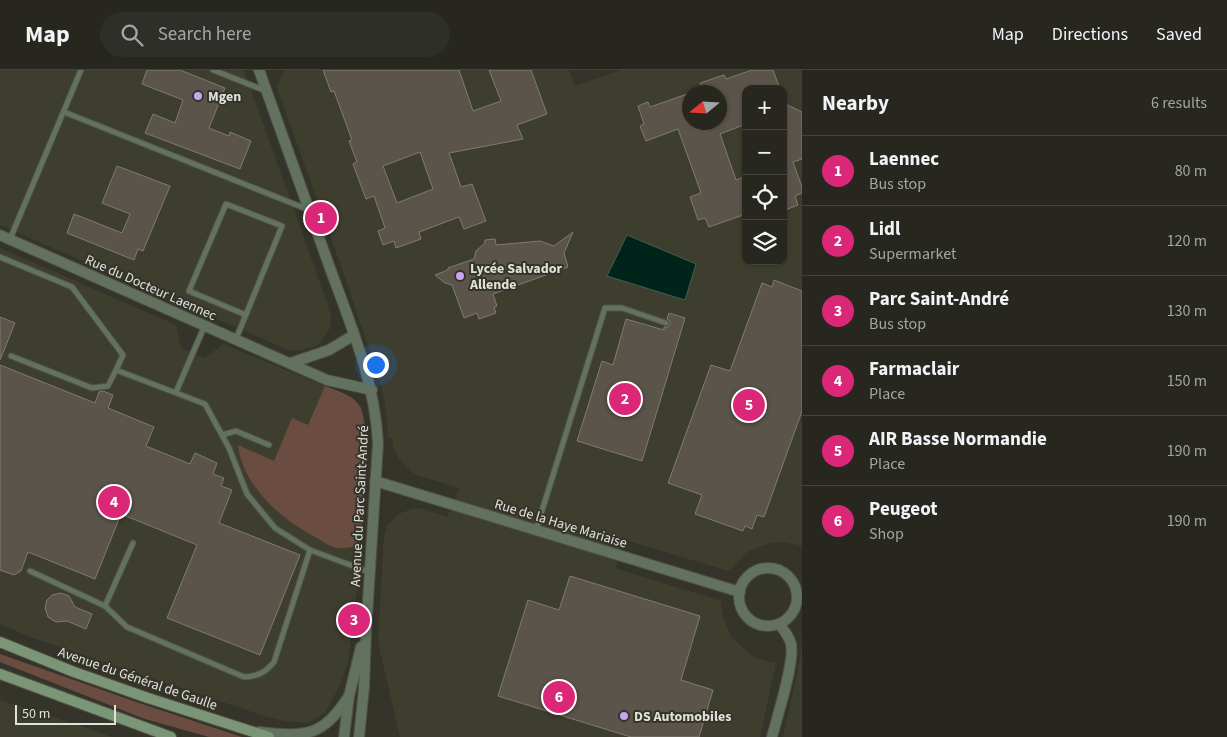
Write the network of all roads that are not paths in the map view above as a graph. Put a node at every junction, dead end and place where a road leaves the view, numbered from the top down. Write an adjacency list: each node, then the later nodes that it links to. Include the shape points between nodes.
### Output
1 (81, 70): 5 (lane)
2 (213, 70): 4 (lane)
3 (259, 70): 4 (street, Avenue du Parc Saint-André)
4 (267, 91): 6 (street, Avenue du Parc Saint-André)
5 (64, 112): 6 (lane); 8 (lane)
6 (309, 210): 13 (street, Avenue du Parc Saint-André)
7 (0, 236): 8 (street, Rue du Docteur Laennec)
8 (10, 240): 12 (street, Rue du Docteur Laennec)
9 (0, 257): 17 (lane, via 72,287 123,355)
10 (246, 315): 10 (lane, via 282,226 226,204 189,291); 14 (lane)
11 (666, 323): 23 (lane, via 622,308 605,308)
12 (205, 325): 14 (street, Rue du Docteur Laennec); 19 (lane)
13 (354, 335): 16 (street, via 329,350); 18 (street, Avenue du Parc Saint-André)
14 (236, 339): 16 (street, Rue du Docteur Laennec)
15 (11, 356): 17 (lane, via 92,388 108,386)
16 (291, 363): 18 (street, Rue du Docteur Laennec, via 327,380)
17 (116, 370): 19 (lane)
18 (372, 390): 22 (street, Avenue du Parc Saint-André, via 377,429)
19 (176, 392): 20 (lane, via 205,404)
20 (222, 434): 21 (lane, via 236,431); 25 (lane, via 247,494 275,528)
21 (269, 445)
22 (375, 481): 23 (street, Rue de la Haye Mariaise); 27 (street, Avenue du Parc Saint-André)
23 (536, 530): 28 (street, Rue de la Haye Mariaise)
24 (134, 543): 29 (lane)
25 (310, 550): 27 (lane); 29 (lane, via 276,657 266,672 256,677 244,677 127,628)
26 (30, 571): 29 (lane)
27 (370, 572): 31 (street, Avenue du Parc Saint-André)
28 (740, 592): 30 (street, via 742,609 753,622 770,626); 30 (street, via 743,582 758,570 768,568 787,575 793,582 796,602 790,615)
29 (105, 606)
30 (779, 624): 40 (street, via 786,631 791,645 790,663)
31 (366, 632): 34 (street); 39 (street)
32 (0, 642): 35 (main road, Avenue du Général de Gaulle, via 74,672)
33 (0, 674): 36 (main road)
34 (350, 696): 35 (street, via 329,723 314,732 293,735); 38 (street)
35 (250, 730): 37 (main road, Avenue du Général de Gaulle)
36 (170, 737)
37 (269, 737)
38 (344, 737)
39 (359, 737)
40 (772, 737)

